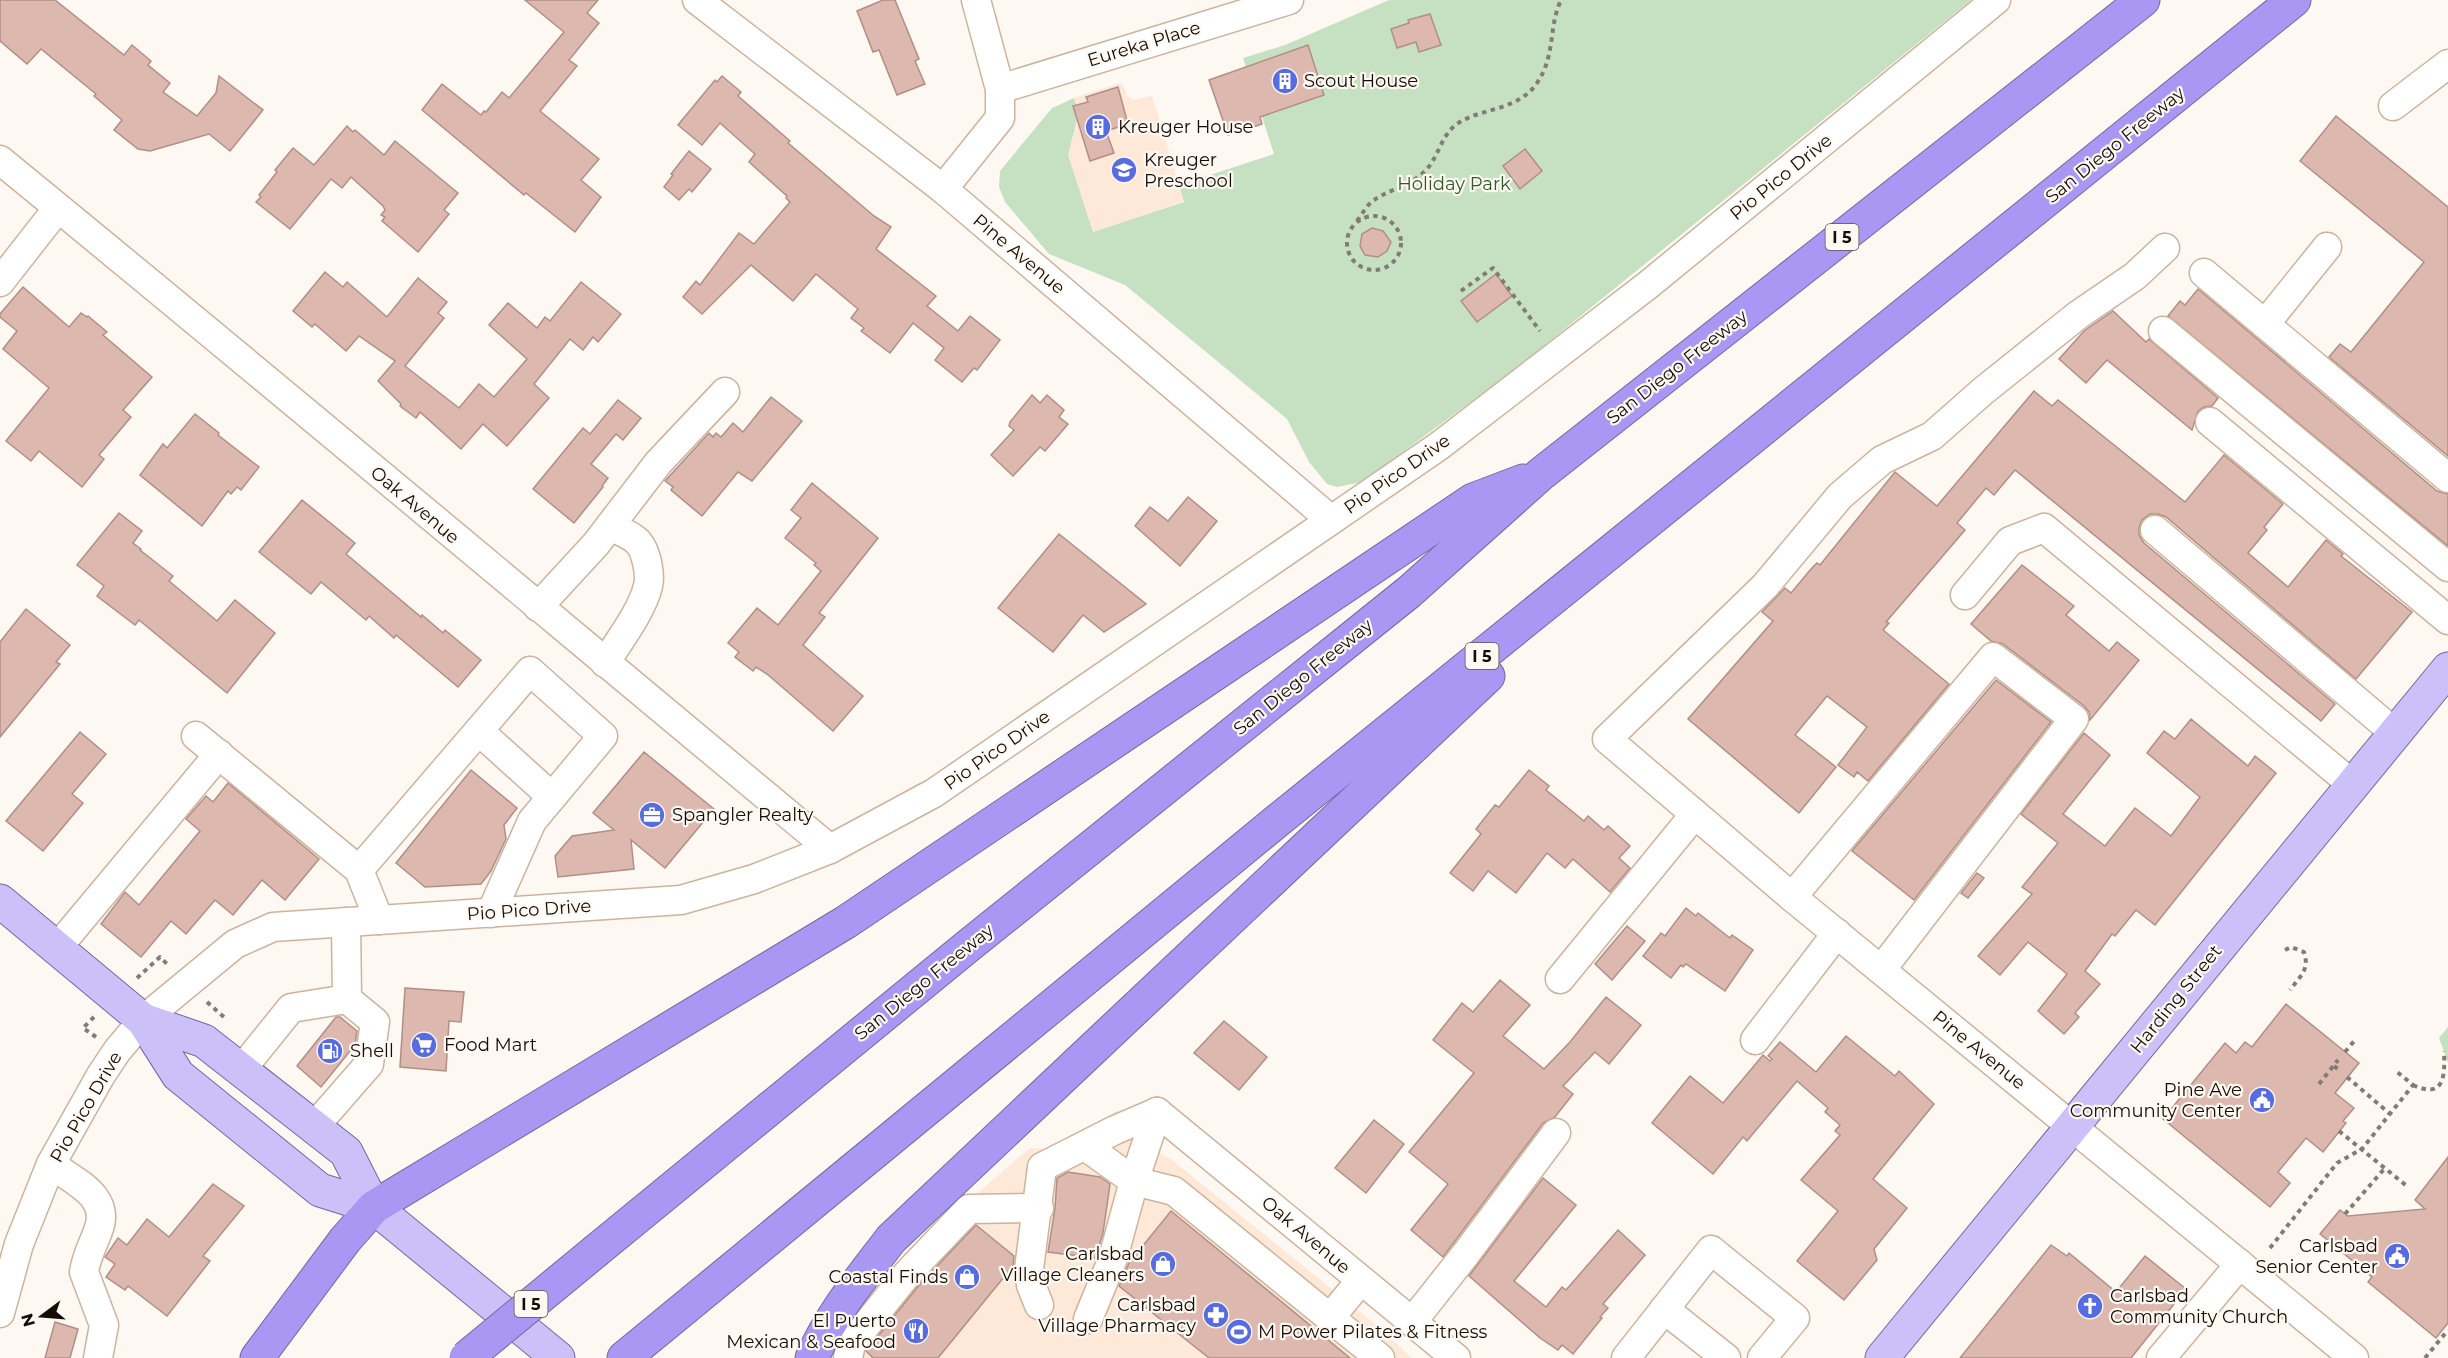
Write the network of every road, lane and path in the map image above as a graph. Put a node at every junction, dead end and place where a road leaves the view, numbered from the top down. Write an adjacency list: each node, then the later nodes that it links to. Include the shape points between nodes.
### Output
1 (697, 0): 12 (street, Pine Avenue)
2 (976, 0): 9 (street)
3 (1289, 0): 9 (street, Eureka Place)
4 (1561, 0): 14 (path, via 1555,13 1548,64 1535,86 1507,105 1452,127 1425,171 1373,200)
5 (1996, 0): 28 (street, Pio Pico Drive, via 1639,292 1438,446)
6 (2143, 0): 25 (highway, San Diego Freeway / I 5)
7 (2294, 0): 27 (highway, San Diego Freeway / I 5)
8 (2448, 64): 10 (street)
9 (1000, 89): 12 (street, via 1000,118)
10 (2393, 106)
11 (0, 160): 13 (street, Oak Avenue)
12 (943, 189): 28 (street, Pine Avenue)
13 (58, 208): 18 (street); 33 (street, Oak Avenue)
14 (1357, 221): 14 (path, via 1347,245 1354,261 1370,270 1387,267 1399,254 1397,228 1391,221 1374,215)
15 (2327, 247): 20 (street)
16 (2164, 248): 43 (street, Pine Avenue, via 2135,276 2078,315 1932,436 1882,460 1840,496 1766,586 1607,740)
17 (2204, 273): 20 (street)
18 (0, 282)
19 (1461, 291): 22 (path, via 1493,268)
20 (2265, 324): 26 (street)
21 (2163, 331): 31 (street)
22 (1540, 332)
23 (725, 392): 29 (street, via 658,463)
24 (2210, 422): 34 (street)
25 (1541, 474): 83 (highway, via 1473,500 846,922); 99 (highway, San Diego Freeway / I 5, bridge, via 1409,592 968,946)
26 (2448, 478)
27 (1670, 504): 101 (highway, San Diego Freeway / I 5); 102 (highway, via 891,1239 844,1300)
28 (1331, 520): 44 (street, Pio Pico Drive, via 937,792)
29 (610, 526): 33 (street); 35 (street, via 639,544 647,563 649,585)
30 (2155, 530): 38 (street)
31 (2448, 567)
32 (1965, 595): 41 (street, via 2010,541 2044,528)
33 (538, 607): 35 (street, Oak Avenue)
34 (2448, 620)
35 (605, 663): 44 (street, Oak Avenue)
36 (2448, 669): 38 (main road, Harding Street)
37 (479, 731): 42 (street); 42 (street, via 530,671 603,736); 45 (street)
38 (2396, 733): 41 (main road, Harding Street)
39 (196, 736): 40 (street)
40 (219, 754): 45 (street); 52 (street)
41 (2353, 785): 73 (main road, Harding Street)
42 (552, 797): 48 (street, via 532,821)
43 (1695, 814): 46 (street, Pine Avenue); 55 (street)
44 (830, 849): 48 (street, Pio Pico Drive, via 754,879 681,900)
45 (359, 870): 49 (street)
46 (1792, 897): 51 (street, Pine Avenue); 54 (street, via 1994,657 2074,719)
47 (0, 901): 52 (main road)
48 (491, 913): 49 (street, Pio Pico Drive)
49 (379, 920): 50 (street, Pio Pico Drive)
50 (346, 922): 57 (street); 58 (street, Pio Pico Drive, via 273,927 235,944)
51 (1837, 933): 54 (street, Pine Avenue); 59 (street)
52 (57, 948): 58 (main road)
53 (2285, 950): 56 (path, via 2291,947 2304,952 2307,962)
54 (1881, 970): 73 (street, Pine Avenue)
55 (1560, 979)
56 (2290, 990)
57 (347, 999): 65 (street, via 291,1008); 74 (street, via 375,1022 369,1064)
58 (143, 1020): 65 (main road, via 204,1041); 79 (street, Pio Pico Drive, via 101,1075); 83 (main road, via 178,1075 320,1190)
59 (1755, 1040)
60 (2355, 1040): 62 (path)
61 (2444, 1051): 70 (path, via 2445,1072 2438,1087 2429,1090)
62 (2345, 1052)
63 (2338, 1060): 64 (path)
64 (2334, 1066): 66 (path); 69 (path)
65 (241, 1070): 74 (main road)
66 (2340, 1071)
67 (2396, 1071): 70 (path)
68 (2348, 1077): 72 (path)
69 (2319, 1084)
70 (2413, 1085): 72 (path)
71 (1157, 1112): 77 (street); 81 (street); 89 (street, Oak Avenue)
72 (2390, 1114): 78 (path)
73 (2072, 1126): 88 (street, Pine Avenue); 109 (main road, Harding Street)
74 (314, 1127): 83 (main road, via 346,1152)
75 (2340, 1131): 78 (path)
76 (1557, 1133): 95 (street)
77 (1085, 1146): 81 (street); 84 (street, via 1042,1167)
78 (2362, 1149): 80 (path); 87 (path, via 2337,1163)
79 (51, 1164): 86 (street, Pio Pico Drive); 97 (street, via 93,1192 98,1203 100,1228 84,1272 104,1325)
80 (2385, 1168): 82 (path); 85 (path)
81 (1134, 1180): 93 (street, via 1174,1191); 94 (street, via 1113,1258)
82 (2408, 1187)
83 (374, 1207): 98 (highway); 100 (main road)
84 (1038, 1208): 90 (street, via 1029,1269); 103 (street, via 969,1209 908,1273 851,1344)
85 (2345, 1214)
86 (10, 1239): 92 (street, Pio Pico Drive)
87 (2270, 1248)
88 (2240, 1264): 110 (street); 111 (street, Pine Avenue)
89 (1361, 1280): 93 (street); 95 (street, Oak Avenue)
90 (1040, 1305)
91 (1664, 1309): 106 (street); 107 (street); 108 (street, via 1711,1250 1795,1318)
92 (0, 1313)
93 (1330, 1318): 104 (street)
94 (1088, 1319)
95 (1412, 1322): 105 (street, Oak Avenue)
96 (2448, 1330): 112 (path)
97 (98, 1358)
98 (256, 1358)
99 (466, 1358)
100 (558, 1358)
101 (624, 1358)
102 (812, 1358)
103 (848, 1358)
104 (1380, 1358)
105 (1455, 1358)
106 (1626, 1358)
107 (1726, 1358)
108 (1762, 1358)
109 (1882, 1358)
110 (2161, 1358)
111 (2354, 1358)
112 (2425, 1358)

